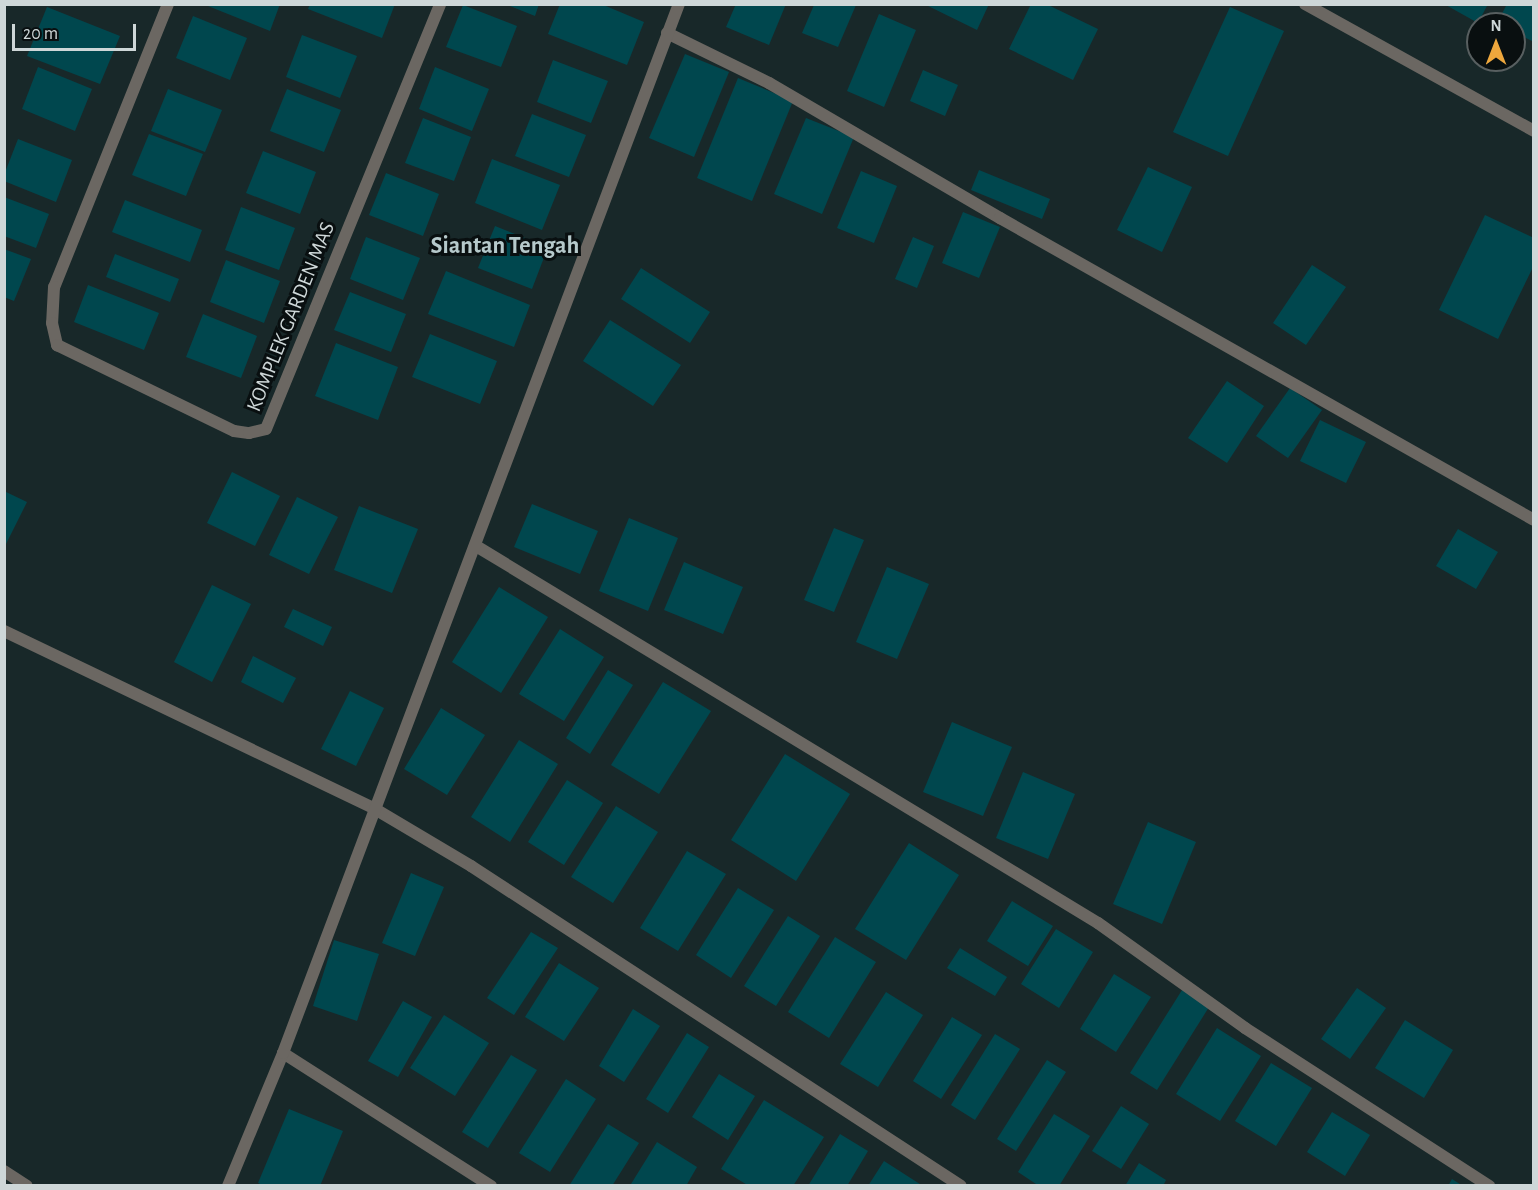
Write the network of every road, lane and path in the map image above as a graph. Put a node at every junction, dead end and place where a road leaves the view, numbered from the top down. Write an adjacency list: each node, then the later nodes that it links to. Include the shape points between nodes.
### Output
1 (168, 4): 2 (street, KOMPLEK GARDEN MAS, via 54,287 52,323 57,345 234,431 249,433 266,429)
2 (440, 4)
3 (679, 4): 5 (street)
4 (1305, 4): 6 (street)
5 (667, 33): 7 (street, via 769,82 1000,218); 8 (street)
6 (1533, 131)
7 (1533, 520)
8 (476, 546): 10 (street); 17 (street, via 1098,923 1245,1028)
9 (4, 631): 10 (street)
10 (375, 809): 11 (street); 16 (street, via 471,866)
11 (283, 1053): 14 (street); 15 (street)
12 (4, 1172): 13 (street)
13 (27, 1185)
14 (228, 1185)
15 (491, 1185)
16 (961, 1185)
17 (1490, 1185)

